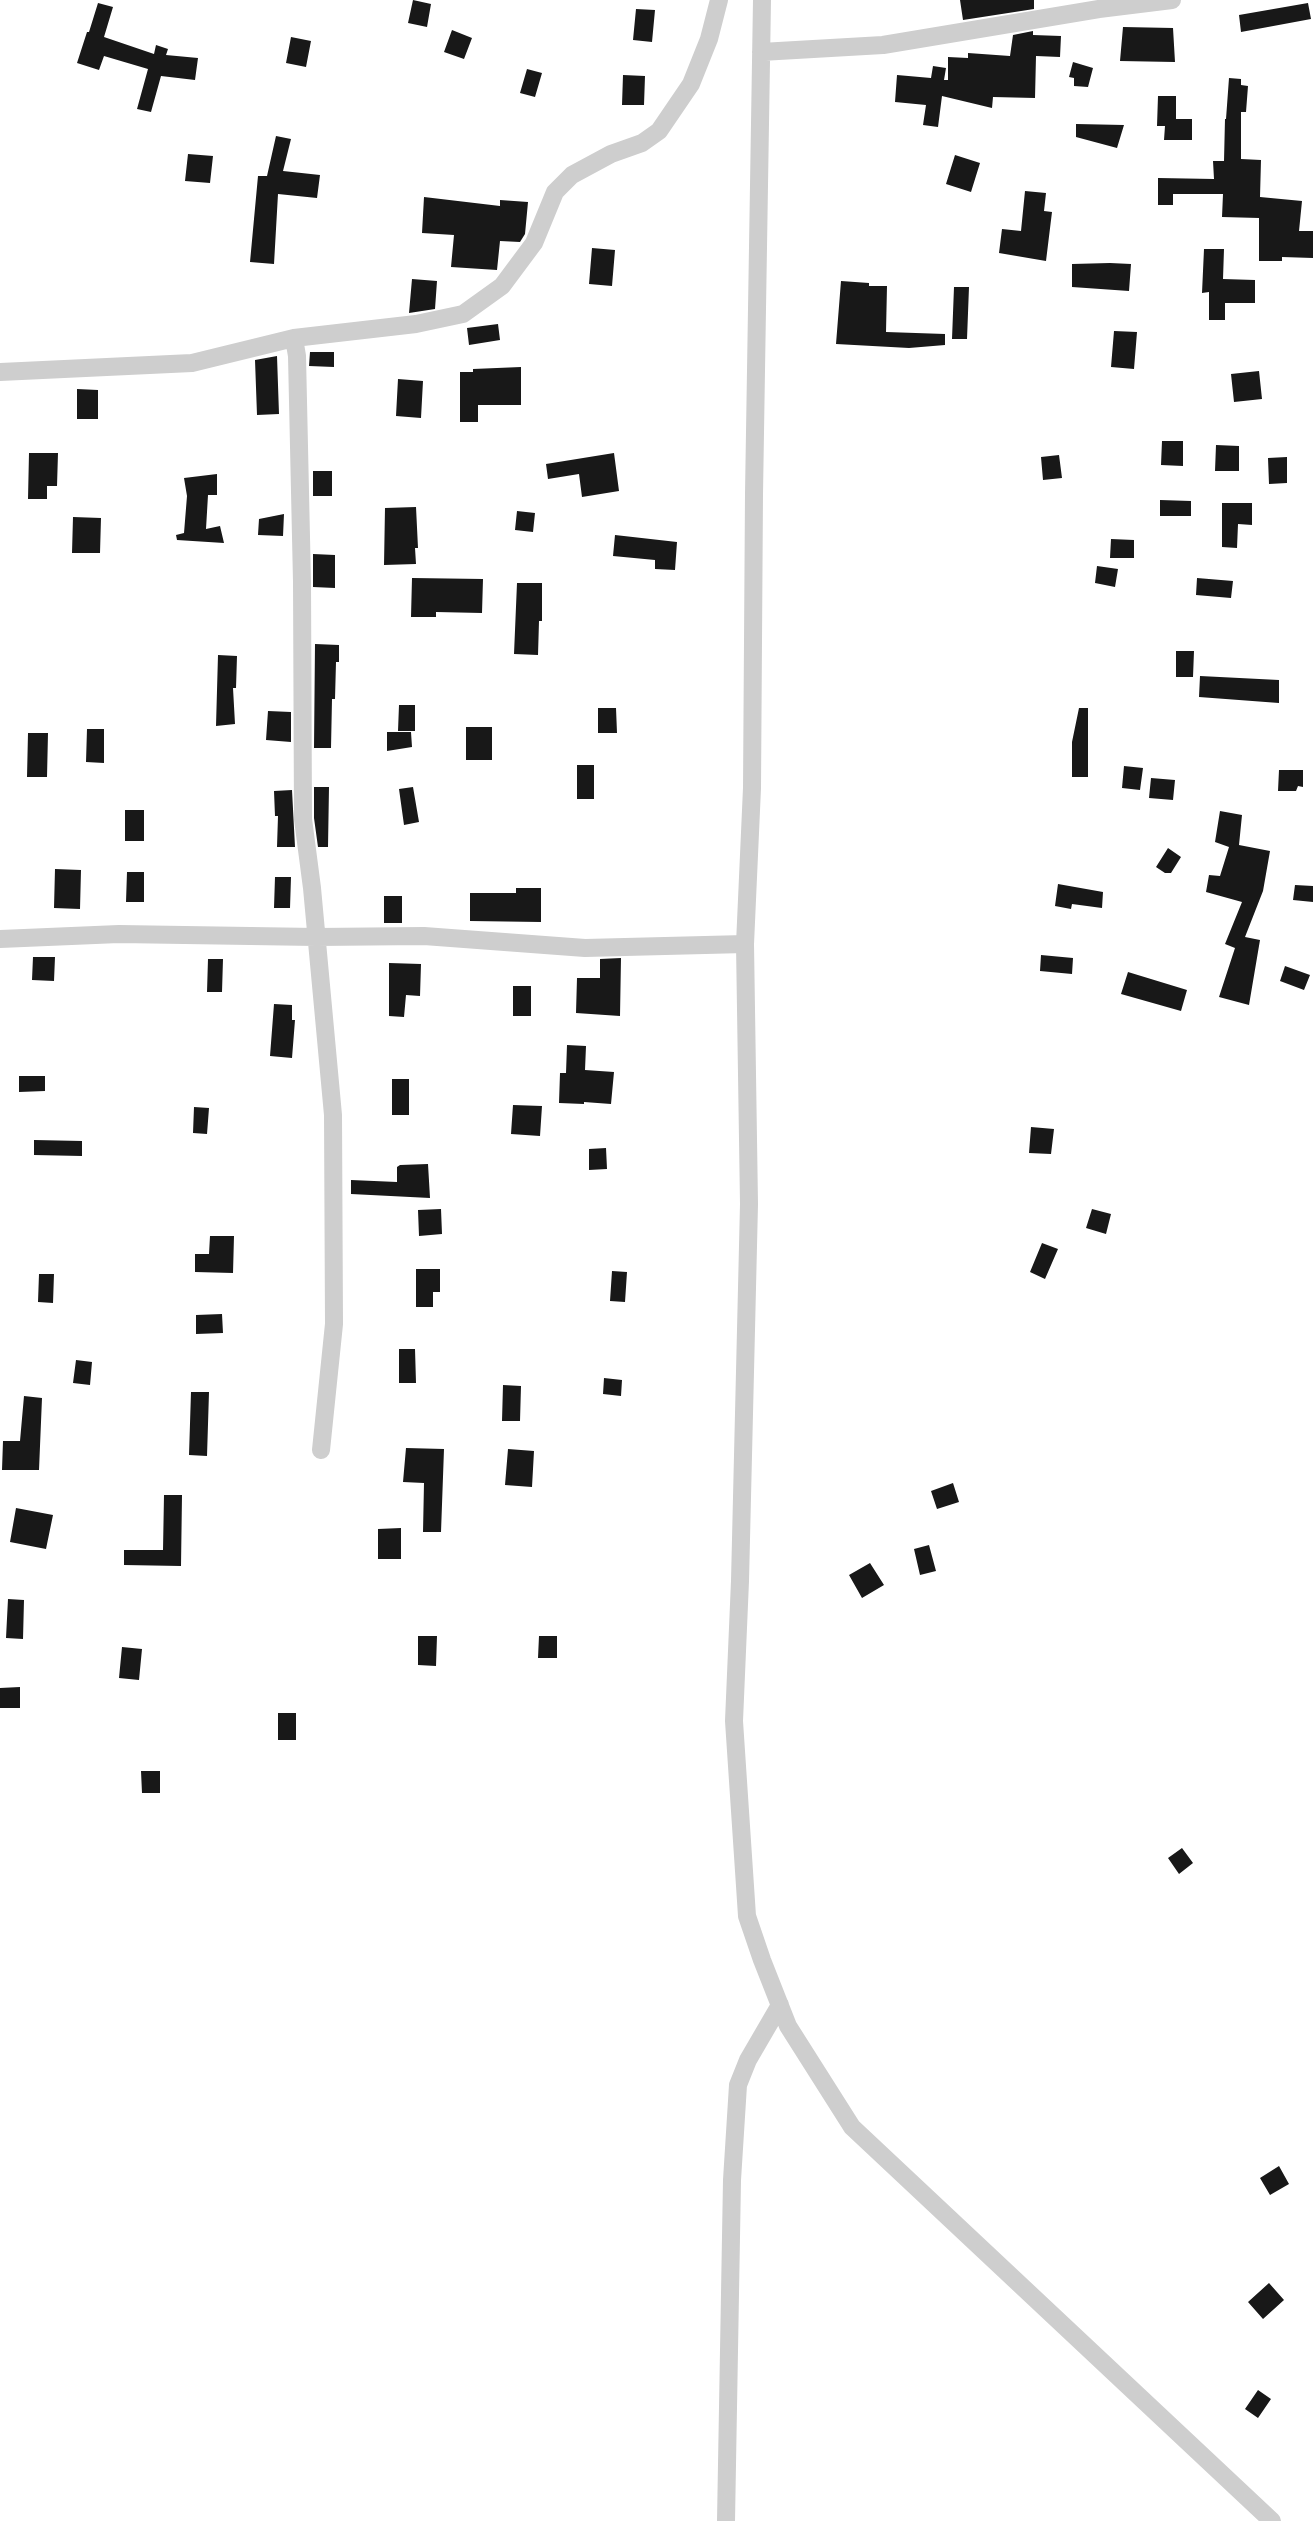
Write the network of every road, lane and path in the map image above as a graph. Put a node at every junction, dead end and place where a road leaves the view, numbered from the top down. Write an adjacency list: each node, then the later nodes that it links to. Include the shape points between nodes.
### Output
1 (719, 0): 5 (street, via 691,84 658,130 642,143 572,175 555,192 534,243 502,286 463,314 416,324)
2 (762, 0): 4 (street)
3 (1172, 0): 4 (street, via 883,45)
4 (761, 52): 9 (street, via 752,788)
5 (294, 338): 6 (street, via 192,363); 7 (street, via 302,582 303,819)
6 (0, 372)
7 (316, 937): 8 (street, via 119,934); 9 (street, via 424,936 585,948); 10 (street, via 333,1115 334,1324)
8 (0, 939)
9 (745, 944): 11 (street, via 749,1204 734,1721 747,1916)
10 (321, 1450)
11 (780, 2005): 12 (street, via 738,2085 732,2180); 13 (street, via 788,2026 852,2127)
12 (726, 2521)
13 (1272, 2521)

